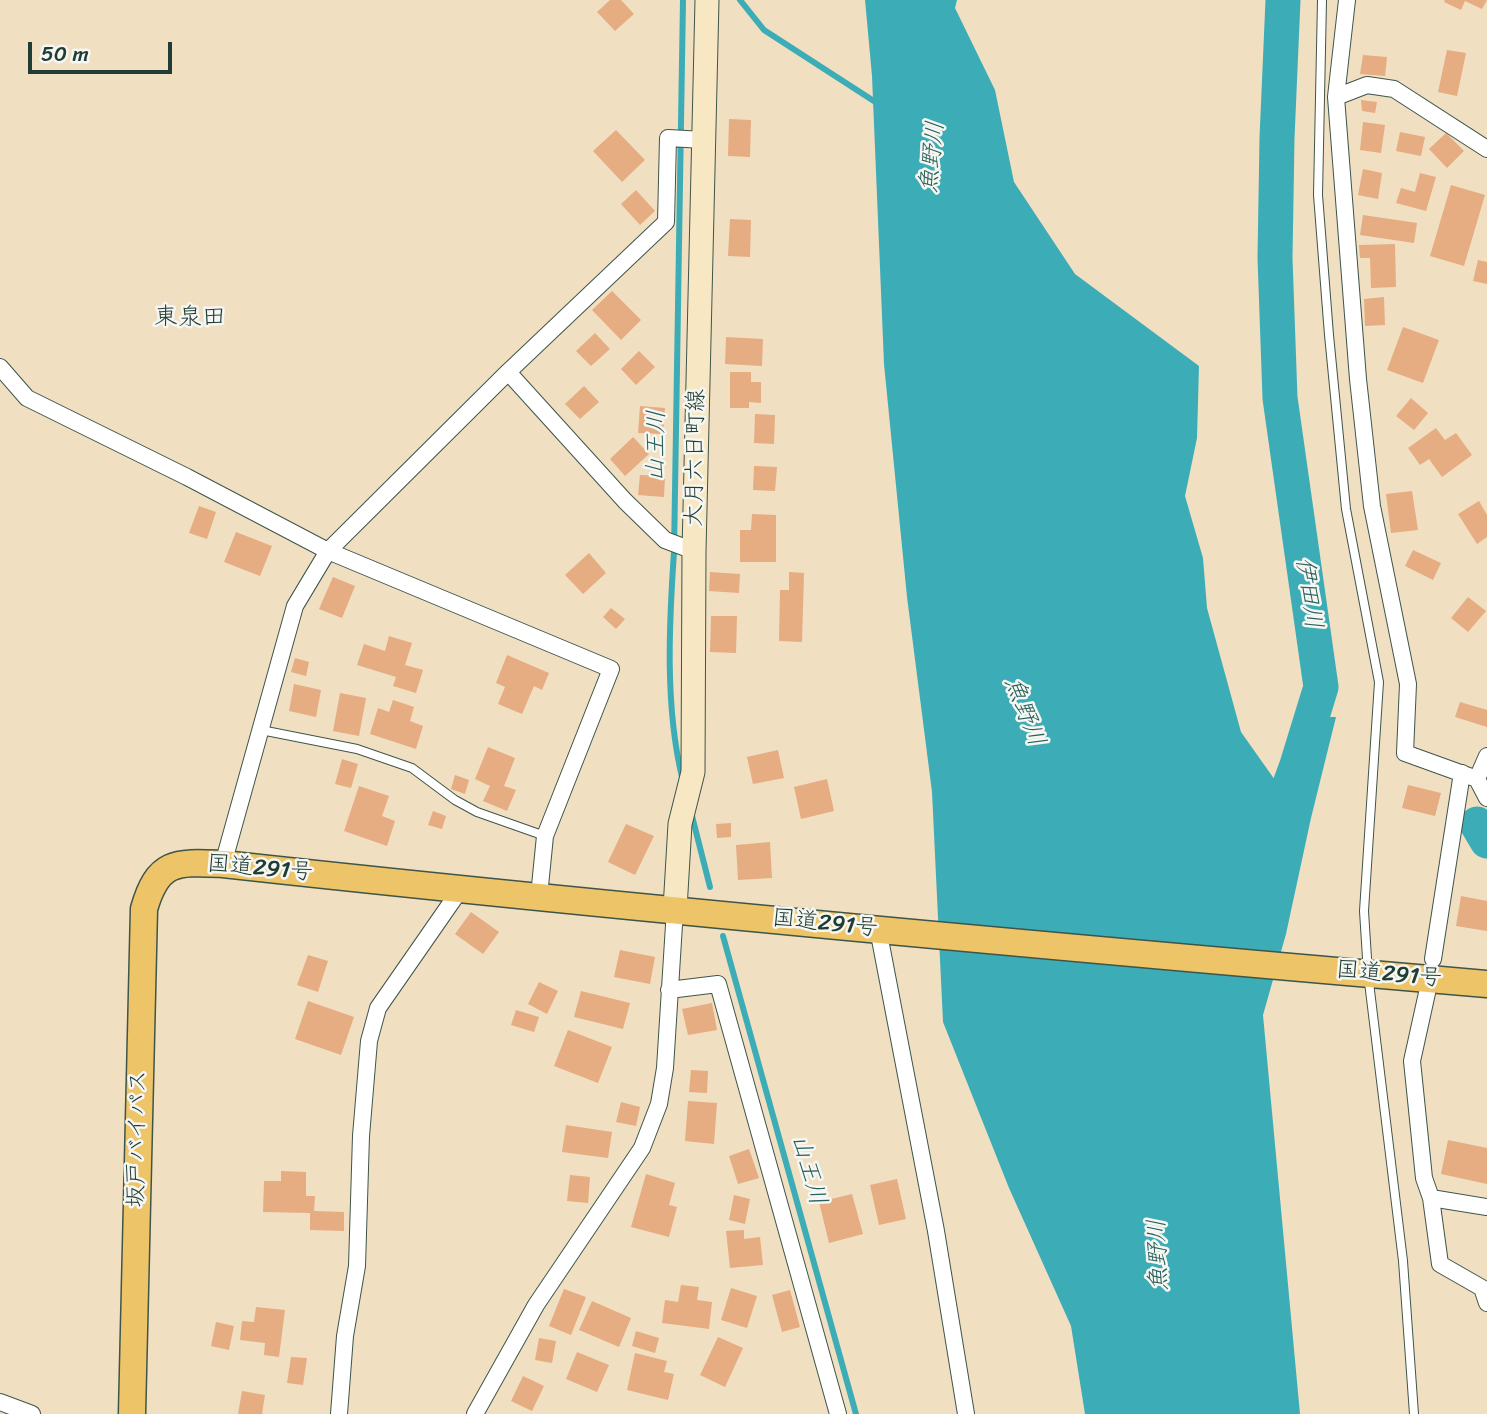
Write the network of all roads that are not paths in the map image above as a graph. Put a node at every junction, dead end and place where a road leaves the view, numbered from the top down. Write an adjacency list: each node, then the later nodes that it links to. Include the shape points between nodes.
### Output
1 (1322, 0): 23 (lane, via 1318,195 1329,335 1346,509 1380,682)
2 (1348, 0): 4 (street)
3 (707, 2): 5 (main road, 大月六日町線)
4 (1336, 97): 6 (street, via 1367,85 1394,89); 13 (street, via 1372,506 1408,684 1405,753)
5 (704, 140): 8 (street, via 668,138 666,222); 10 (main road, 大月六日町線)
6 (1487, 149)
7 (0, 367): 9 (street, via 27,398)
8 (508, 372): 9 (street); 10 (street, via 665,541)
9 (328, 551): 11 (street, via 295,606); 15 (street, via 611,669)
10 (694, 551): 20 (main road, 大月六日町線, via 693,772 680,824)
11 (261, 730): 15 (lane, via 357,749 412,768 477,812); 16 (street)
12 (1487, 756): 13 (street)
13 (1469, 776): 14 (street); 22 (street)
14 (1487, 798)
15 (545, 836): 19 (street)
16 (223, 864): 17 (highway, 国道291号, via 188,863); 18 (highway, 国道291号)
17 (164, 870): 32 (highway, 坂戸バイパス, via 150,885 144,909)
18 (460, 890): 19 (highway, 国道291号); 33 (street, via 378,1008 369,1041 357,1266 345,1336)
19 (539, 895): 20 (highway, 国道291号)
20 (675, 909): 21 (highway, 国道291号); 25 (street)
21 (883, 930): 23 (highway, 国道291号); 36 (street)
22 (1433, 959)
23 (1358, 973): 24 (highway, 国道291号); 37 (lane, via 1404,1261)
24 (1487, 984)
25 (669, 990): 34 (street, via 659,1104 642,1148 536,1305); 35 (street, via 718,984)
26 (1427, 993): 27 (street, via 1412,1061 1424,1178)
27 (1431, 1198): 28 (street); 29 (street, via 1440,1264 1482,1288)
28 (1487, 1206)
29 (1487, 1303)
30 (0, 1402): 31 (street)
31 (32, 1414)
32 (132, 1414)
33 (340, 1414)
34 (475, 1414)
35 (838, 1414)
36 (966, 1414)
37 (1413, 1414)

